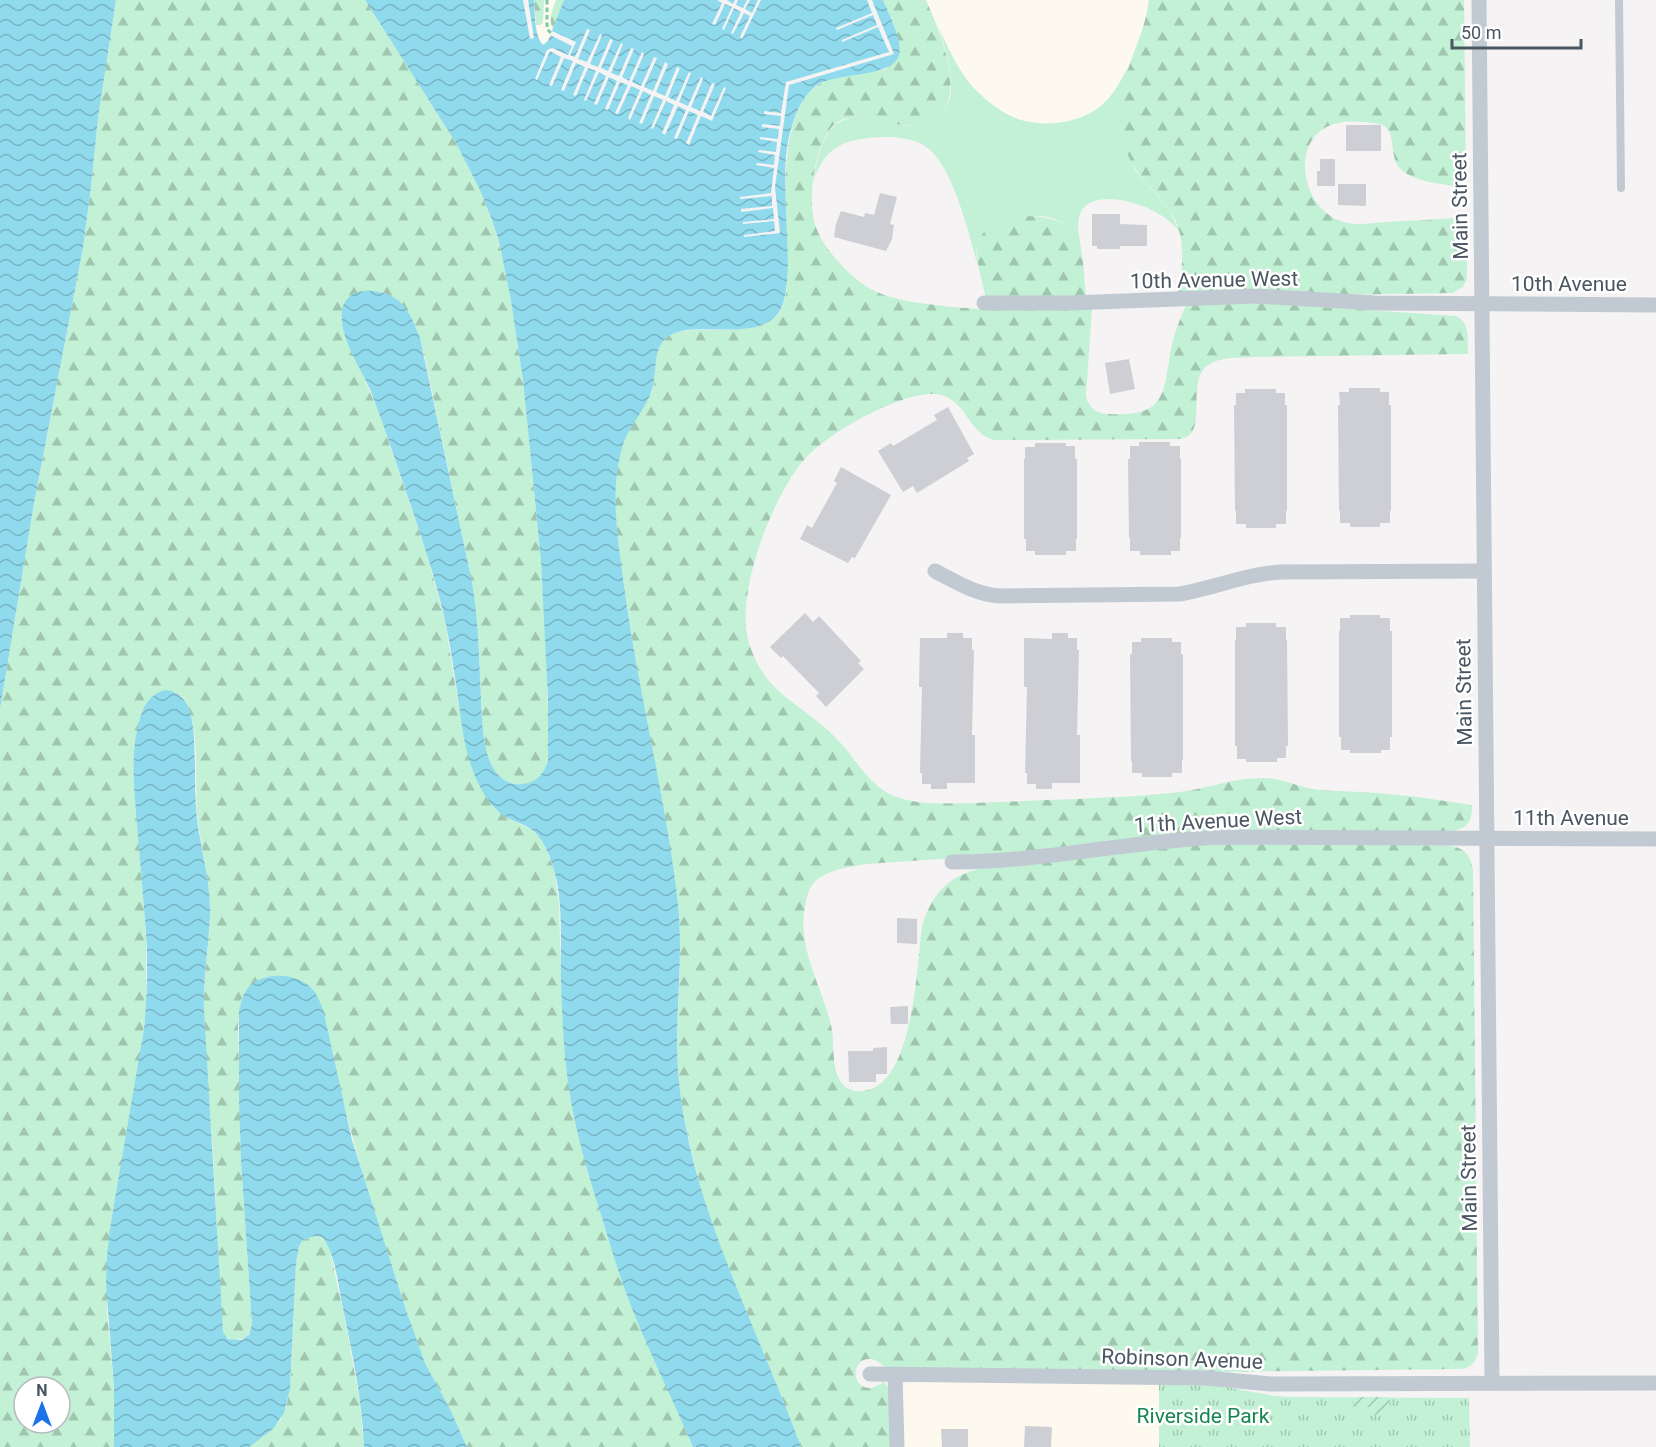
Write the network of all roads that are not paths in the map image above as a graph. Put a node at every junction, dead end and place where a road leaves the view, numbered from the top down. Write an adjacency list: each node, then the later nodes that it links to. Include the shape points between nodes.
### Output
1 (1479, 0): 5 (street, Main Street)
2 (1619, 0): 3 (lane)
3 (1621, 188)
4 (984, 303): 5 (street, 10th Avenue West, via 1256,296 1350,303)
5 (1482, 305): 6 (street, 10th Avenue); 7 (street, Main Street)
6 (1656, 305)
7 (1484, 571): 8 (street, via 1281,572 1180,594 999,596 974,591); 9 (street, Main Street)
8 (935, 572)
9 (1486, 839): 10 (street, 11th Avenue); 11 (street, 11th Avenue West, via 1207,838 1016,860); 14 (street, Main Street)
10 (1656, 839)
11 (952, 862)
12 (870, 1374): 13 (street, Robinson Avenue)
13 (896, 1375): 14 (street, Robinson Avenue, via 1206,1378 1271,1384); 16 (street)
14 (1492, 1383): 15 (street, Robinson Avenue)
15 (1656, 1383)
16 (897, 1447)

